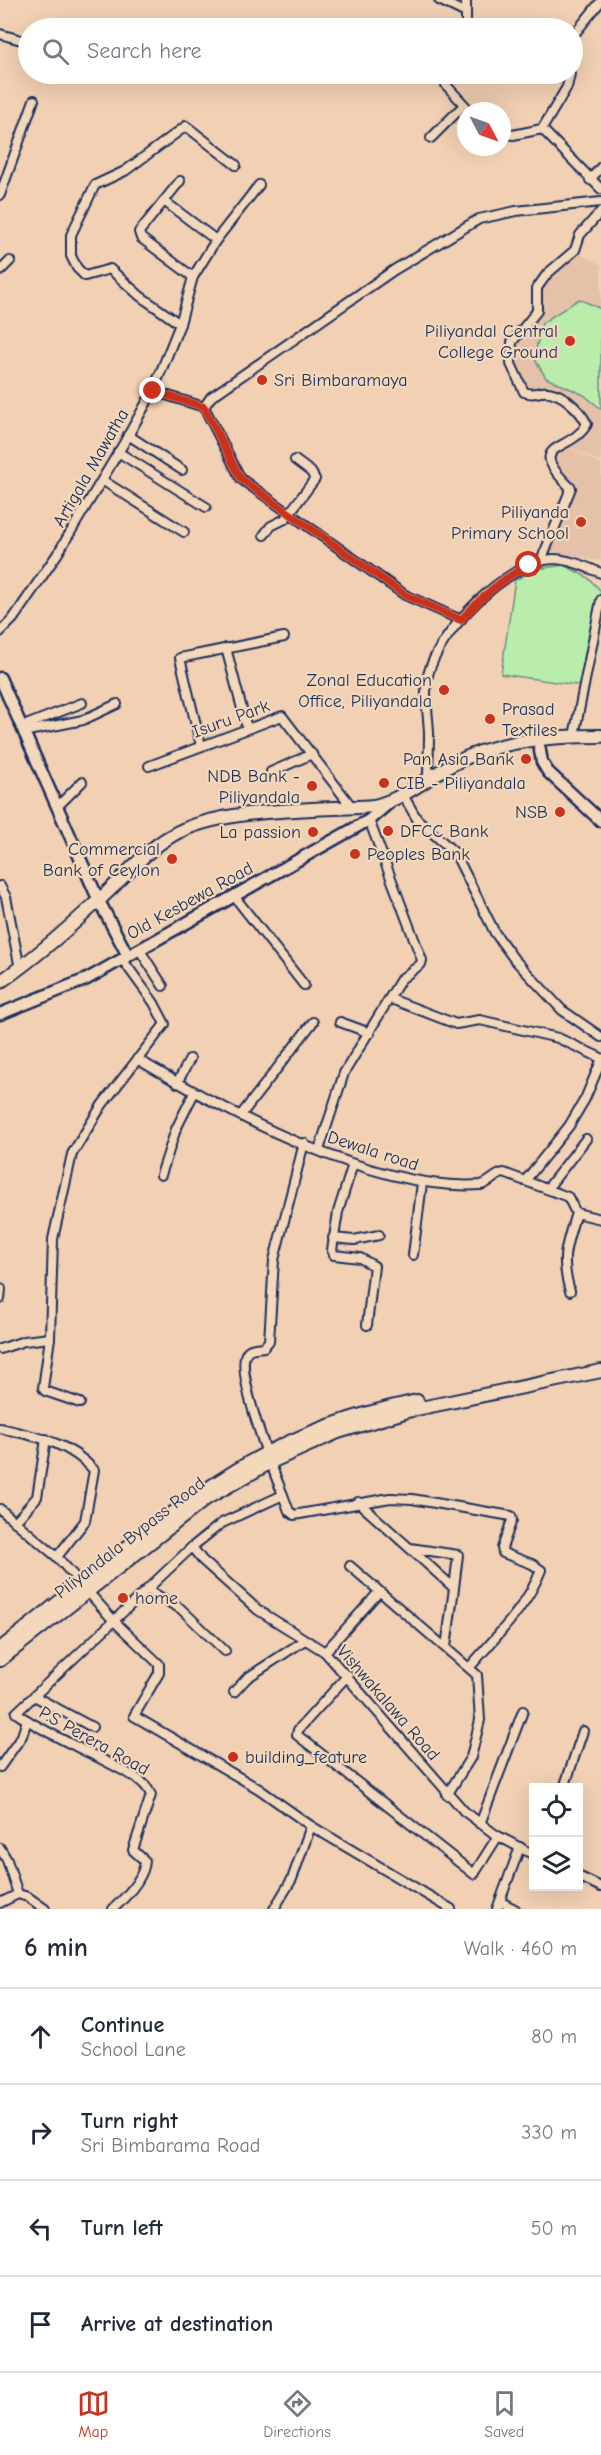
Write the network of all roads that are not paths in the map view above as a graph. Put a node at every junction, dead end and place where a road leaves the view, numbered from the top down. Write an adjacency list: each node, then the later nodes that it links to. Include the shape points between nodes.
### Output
1 (439, 0): 4 (street)
2 (466, 0): 4 (street)
3 (601, 1): 6 (street)
4 (466, 13): 5 (street)
5 (466, 18)
6 (583, 24)
7 (0, 34): 8 (street)
8 (18, 39)
9 (446, 84): 12 (street)
10 (568, 84): 14 (street)
11 (34, 100): 23 (street)
12 (462, 102)
13 (457, 116): 16 (street)
14 (542, 129): 15 (street); 19 (street)
15 (511, 135)
16 (431, 138)
17 (236, 165): 31 (street, via 186,126 125,171 97,183 72,231 71,256 85,276 110,269)
18 (601, 167): 19 (street)
19 (591, 180): 22 (street)
20 (180, 181): 24 (street)
21 (259, 185): 27 (street, Artigala Mawatha)
22 (601, 189)
23 (0, 195)
24 (164, 201): 27 (street); 30 (street, via 140,235)
25 (601, 202): 33 (street, via 479,219 394,270 211,397)
26 (601, 211): 43 (street, via 580,235 575,250 537,288 537,311 512,342 509,353 524,392 550,393 575,406 587,424 583,432 558,446 549,457 550,465 571,488)
27 (216, 240): 30 (street, Artigala Mawatha)
28 (10, 261): 29 (street)
29 (0, 271)
30 (193, 277): 31 (street, Artigala Mawatha)
31 (180, 324): 32 (street, Artigala Mawatha)
32 (153, 391): 33 (street); 34 (street, Artigala Mawatha)
33 (204, 407): 40 (street, via 241,479)
34 (128, 435): 35 (street, Artigala Mawatha); 37 (street)
35 (118, 452): 38 (street, Artigala Mawatha); 39 (street)
36 (295, 460): 40 (street, via 315,479)
37 (182, 470)
38 (102, 480): 41 (street); 47 (street, Artigala Mawatha, via 58,552)
39 (207, 507)
40 (290, 513): 42 (street); 46 (street, via 405,595)
41 (184, 532)
42 (264, 534)
43 (541, 561): 44 (street, via 567,561); 46 (street, via 512,573)
44 (601, 573)
45 (601, 600): 55 (street)
46 (461, 620): 62 (street, via 434,658 428,675)
47 (0, 632)
48 (284, 637): 49 (street)
49 (226, 648): 53 (street); 58 (street, via 185,655 180,660)
50 (0, 678): 54 (street)
51 (82, 703): 54 (street)
52 (117, 704): 54 (street, via 83,720)
53 (247, 728): 58 (street, Isuru Park); 59 (street, Isuru Park, via 282,716)
54 (22, 730): 66 (street)
55 (574, 736): 56 (main road); 57 (main road)
56 (601, 736)
57 (538, 739): 62 (main road, via 476,753); 69 (street, via 548,772)
58 (201, 746): 60 (street, Isuru Park)
59 (312, 754): 61 (street); 67 (street, Isuru Park)
60 (149, 766)
61 (271, 772)
62 (428, 780): 64 (main road)
63 (82, 782): 66 (street)
64 (403, 795): 65 (main road); 84 (street, via 417,819 455,853 495,933 514,959 562,1010)
65 (389, 803): 67 (main road); 68 (street, Old Kesbewa Road)
66 (57, 807): 72 (street)
67 (352, 807): 72 (main road, via 261,813 182,831 144,856)
68 (369, 819): 71 (street, Old Kesbewa Road); 79 (street, via 422,960 401,980)
69 (601, 821)
70 (0, 885): 75 (street, via 6,897)
71 (234, 896): 73 (street, Old Kesbewa Road); 77 (street)
72 (99, 901): 74 (street); 75 (main road)
73 (139, 949): 74 (street, Old Kesbewa Road); 78 (street)
74 (125, 957): 80 (street, Old Kesbewa Road, via 87,979); 85 (street, via 165,1020 163,1028)
75 (20, 969): 76 (main road)
76 (0, 982)
77 (304, 985)
78 (163, 986)
79 (391, 999): 83 (street); 87 (street, via 456,1024 480,1020 558,1038)
80 (0, 1014)
81 (313, 1022): 90 (street)
82 (340, 1022): 83 (street)
83 (370, 1033): 93 (street, via 344,1073)
84 (601, 1037)
85 (137, 1059): 88 (street, Dewala road); 108 (street, via 72,1154 53,1239)
86 (189, 1059): 88 (street)
87 (601, 1060): 96 (street, via 569,1126)
88 (177, 1083): 89 (street, Dewala road)
89 (194, 1093): 90 (street, Dewala road); 95 (street, via 176,1129)
90 (241, 1115): 92 (street, Dewala road)
91 (586, 1139): 98 (street)
92 (304, 1143): 93 (street, Dewala road); 115 (street, via 274,1260 269,1341 264,1347 246,1352 243,1363)
93 (319, 1150): 94 (street, Dewala road)
94 (353, 1164): 97 (street, Dewala road); 102 (street)
95 (161, 1175)
96 (525, 1181): 97 (street, Dewala road, via 504,1173 480,1185); 98 (street, Dewala road)
97 (422, 1183): 103 (street)
98 (547, 1189): 99 (street, Dewala road, via 568,1197)
99 (576, 1213): 100 (street); 105 (street, via 563,1252 563,1271)
100 (601, 1219)
101 (379, 1235): 102 (street, via 357,1240)
102 (333, 1238): 107 (street, via 334,1255 360,1258 374,1266)
103 (413, 1255)
104 (1, 1289): 106 (street)
105 (570, 1291)
106 (0, 1299)
107 (368, 1325)
108 (50, 1338): 109 (street); 112 (street, via 45,1391)
109 (0, 1349)
110 (601, 1363): 115 (main road, Piliyandala Bypass Road, via 389,1407 332,1425)
111 (601, 1371): 115 (main road, Piliyandala Bypass Road, via 411,1410)
112 (80, 1402)
113 (0, 1428): 114 (street)
114 (46, 1439): 119 (street, via 37,1497); 122 (street, via 78,1454 94,1470 85,1521)
115 (269, 1458): 116 (street); 124 (main road, Piliyandala Bypass Road, via 207,1498)
116 (283, 1495): 117 (street, via 294,1515); 120 (street, P.S Perera Road, via 222,1523)
117 (358, 1502): 121 (street); 135 (street, via 412,1499 511,1516 503,1553 541,1570 514,1616)
118 (0, 1509): 119 (street)
119 (15, 1522): 122 (street)
120 (192, 1547): 126 (street, P.S Perera Road); 129 (street, Vishwakalawa Road, via 258,1610)
121 (408, 1548): 125 (street); 125 (street, via 459,1552)
122 (57, 1557): 124 (street)
123 (350, 1566): 127 (street)
124 (86, 1588): 128 (street); 131 (main road, Piliyandala Bypass Road); 134 (main road, Piliyandala Bypass Road)
125 (454, 1588): 130 (street)
126 (148, 1590): 128 (street, P.S Perera Road); 132 (street, via 181,1609)
127 (378, 1593): 130 (street); 133 (street)
128 (114, 1621): 138 (street, P.S Perera Road); 147 (street, via 161,1668 135,1716 259,1789)
129 (305, 1640): 133 (street, Vishwakalawa Road); 137 (street, via 247,1678)
130 (446, 1647): 135 (street)
131 (0, 1649)
132 (225, 1651)
133 (325, 1652): 136 (street, Vishwakalawa Road)
134 (0, 1660)
135 (470, 1667): 145 (street, via 480,1684 480,1720 471,1757)
136 (348, 1675): 145 (street, Vishwakalawa Road); 148 (street, via 297,1735 474,1875)
137 (234, 1692)
138 (34, 1696): 140 (street, P.S Perera Road, via 16,1713); 141 (street)
139 (523, 1711): 146 (street)
140 (27, 1720): 143 (street, via 22,1736); 158 (street, P.S Perera Road, via 137,1778 148,1788 151,1795 133,1850 145,1862 144,1869)
141 (92, 1727)
142 (583, 1731): 144 (street)
143 (0, 1767)
144 (566, 1783)
145 (447, 1795): 146 (street, Vishwakalawa Road)
146 (480, 1824): 148 (street, Vishwakalawa Road)
147 (311, 1826): 159 (street, via 292,1879); 160 (street)
148 (498, 1836): 149 (street, Vishwakalawa Road)
149 (520, 1847): 151 (street, Vishwakalawa Road); 156 (street)
150 (0, 1848): 154 (street)
151 (529, 1852)
152 (583, 1878): 153 (street)
153 (601, 1887)
154 (18, 1894): 155 (street); 157 (street)
155 (0, 1903)
156 (499, 1905): 161 (street)
157 (45, 1909)
158 (113, 1909)
159 (274, 1909)
160 (451, 1909)
161 (515, 1909)

